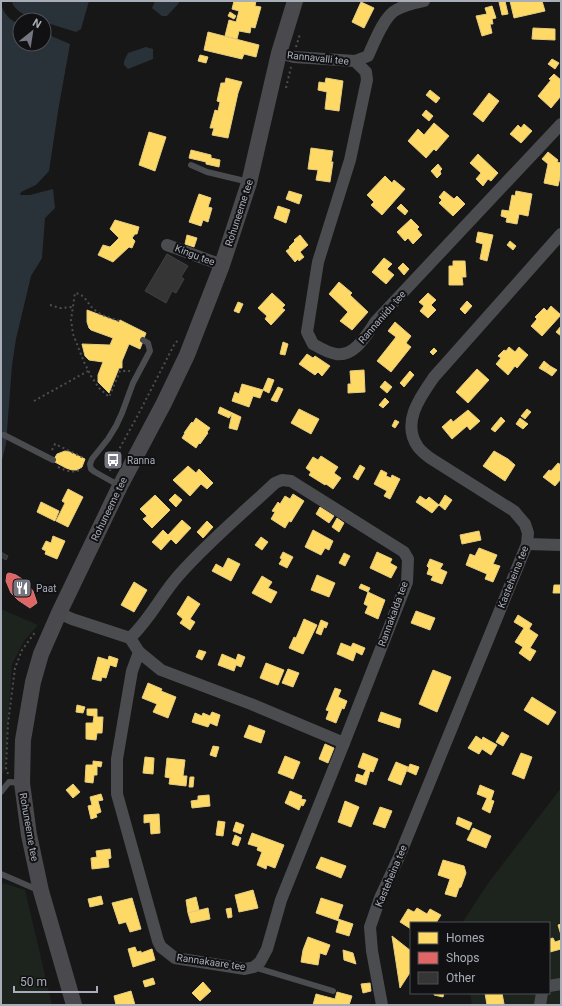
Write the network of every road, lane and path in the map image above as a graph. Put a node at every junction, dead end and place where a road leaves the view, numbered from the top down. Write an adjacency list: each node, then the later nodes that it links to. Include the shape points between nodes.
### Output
1 (295, 1): 3 (street, Rohuneeme tee)
2 (424, 1): 4 (street, Rannavalli tee, via 391,13 368,56)
3 (279, 53): 4 (street, Rannavalli tee, via 294,57); 7 (street, Rohuneeme tee)
4 (355, 61): 5 (street, Rannaniidu tee, via 366,72 367,80 350,160 318,262 307,332 313,344 335,354 344,354 360,344 376,321)
5 (561, 124)
6 (191, 165): 7 (lane, via 207,172)
7 (250, 183): 10 (street, Rohuneeme tee)
8 (561, 234): 23 (street, Kasteheina tee, via 434,377 419,399 411,422 412,435 418,447 430,458 514,511 525,524 528,533)
9 (167, 244): 10 (street, Kingu tee)
10 (222, 265): 22 (street, Rohuneeme tee, via 187,355)
11 (50, 305): 12 (path, via 60,308)
12 (73, 307): 13 (path, via 75,293 81,294 97,312); 15 (path, via 72,328)
13 (119, 321)
14 (143, 340): 16 (lane, via 148,343 150,351)
15 (88, 371): 16 (path, via 96,385 109,397 120,371); 17 (path)
16 (139, 372): 21 (lane, via 116,426 92,459)
17 (34, 401)
18 (4, 435): 19 (lane)
19 (51, 459): 20 (path, via 50,463 70,472 81,470); 20 (path, via 55,444 87,459)
20 (84, 464): 21 (lane)
21 (91, 469): 22 (lane)
22 (120, 486): 25 (street, Rohuneeme tee)
23 (527, 544): 24 (street); 39 (street, Kasteheina tee, via 370,927)
24 (561, 545)
25 (59, 613): 26 (street); 29 (street, Rohuneeme tee, via 41,654 33,682 23,740)
26 (130, 638): 27 (street); 28 (street, Rannakalda tee, via 143,626 178,576 194,559 275,483 282,480 291,481 404,552 408,559 407,582)
27 (139, 652): 28 (street, via 161,670); 33 (street, Rannakaare tee, via 132,670 117,759 117,794 158,941 161,948 174,958 245,969)
28 (344, 743): 33 (street, Rannakaare tee, via 281,900 267,949)
29 (22, 783): 30 (lane, via 9,782); 32 (street, Rohuneeme tee, via 29,835)
30 (1, 792)
31 (1, 874): 32 (lane)
32 (41, 890): 38 (street, Rohuneeme tee)
33 (254, 967): 36 (lane)
34 (561, 984): 35 (street)
35 (550, 986)
36 (333, 991)
37 (542, 994): 40 (street)
38 (74, 1005)
39 (382, 1005)
40 (540, 1005)

